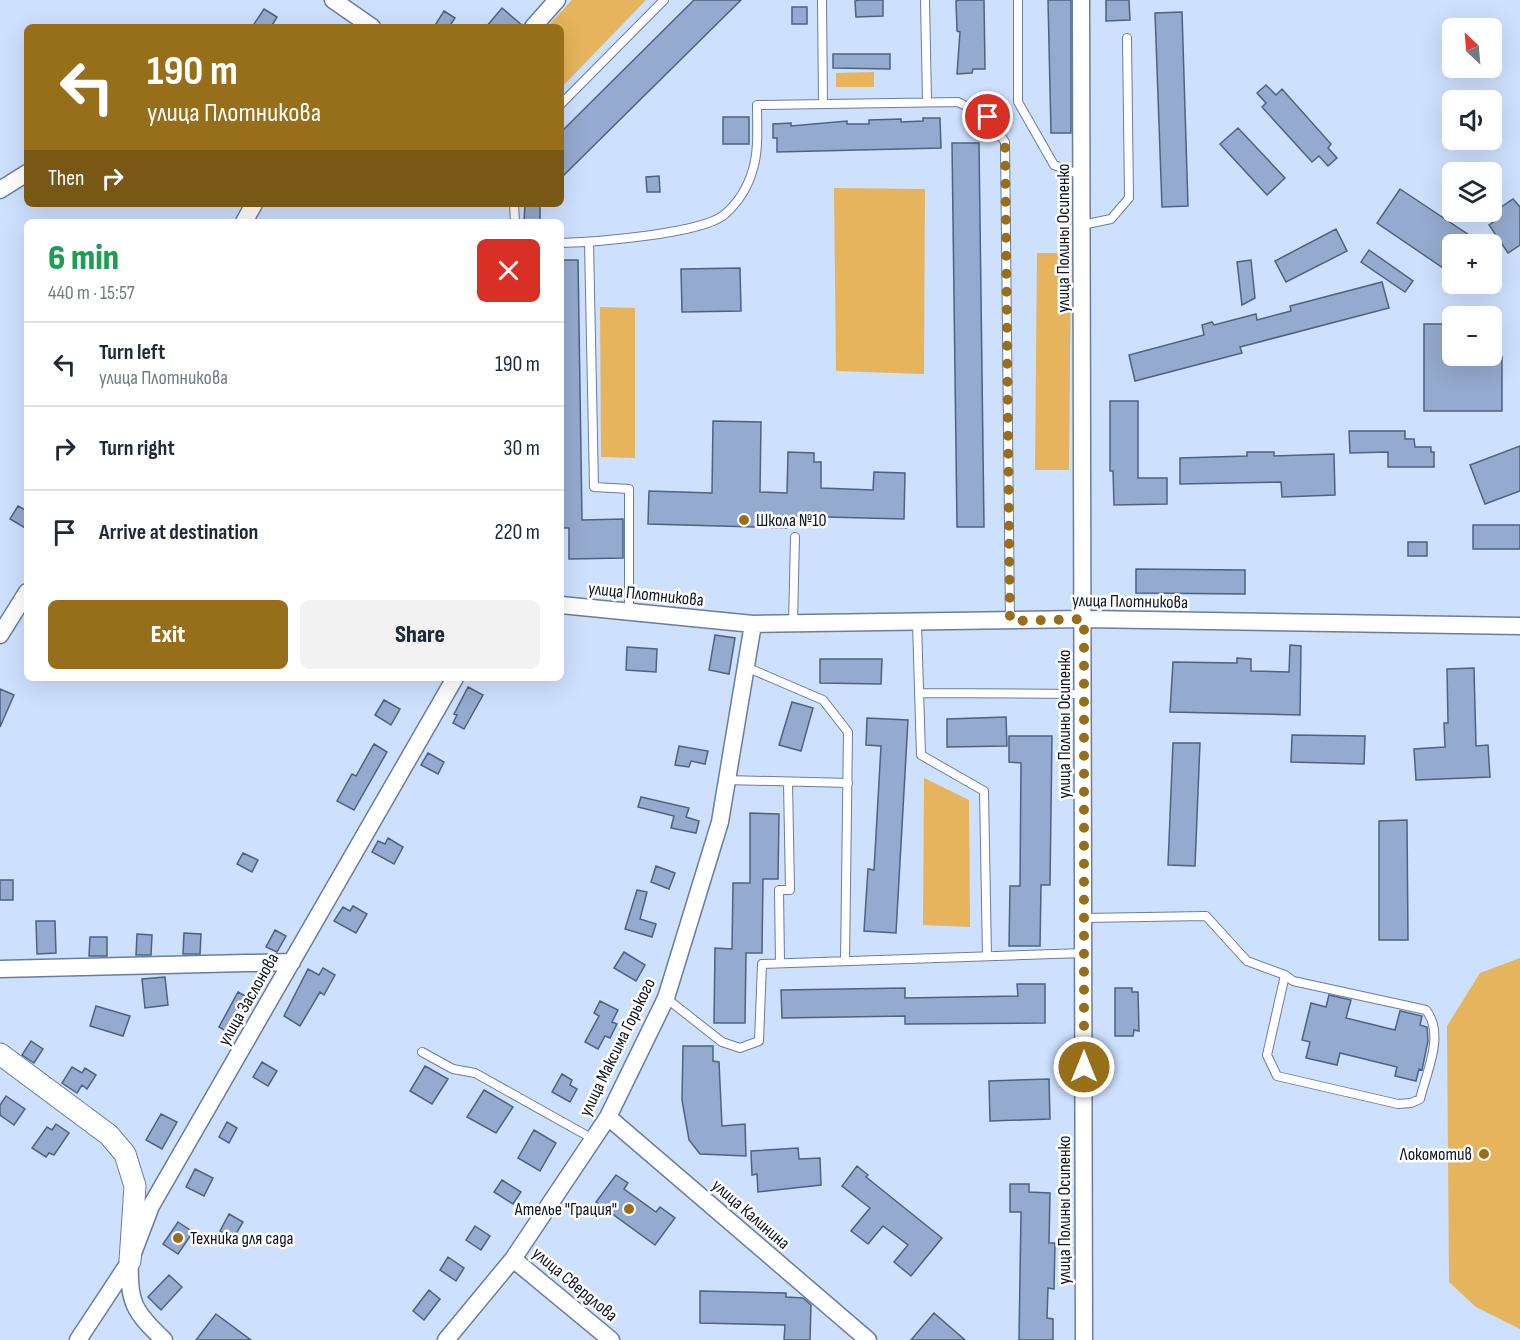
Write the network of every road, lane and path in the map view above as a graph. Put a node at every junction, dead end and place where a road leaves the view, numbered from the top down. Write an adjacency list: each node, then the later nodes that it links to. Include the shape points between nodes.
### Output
1 (333, 0): 8 (street)
2 (557, 0): 9 (street)
3 (664, 0): 12 (lane)
4 (822, 0): 13 (lane)
5 (925, 0): 11 (lane)
6 (1018, 0): 15 (lane, via 1018,102 1054,165)
7 (1081, 0): 15 (street, улица Полины Осипенко)
8 (352, 21)
9 (536, 24)
10 (1127, 38): 17 (lane, via 1130,198 1111,219)
11 (927, 100): 13 (lane); 25 (lane, via 958,102 988,117 1005,142)
12 (564, 101)
13 (823, 102): 18 (lane, via 757,105 753,170 741,198 722,217 681,230)
14 (24, 175): 16 (street)
15 (1082, 176): 17 (street, улица Полины Осипенко)
16 (0, 190)
17 (1082, 225): 24 (street, улица Полины Осипенко)
18 (590, 242): 19 (lane); 23 (lane, via 594,487 629,489)
19 (564, 243)
20 (795, 537): 26 (lane)
21 (24, 597): 30 (street)
22 (564, 605): 23 (street, улица Плотникова)
23 (629, 613): 28 (street, улица Плотникова)
24 (1084, 619): 25 (street, улица Плотникова); 29 (street, улица Плотникова); 34 (street, улица Полины Осипенко)
25 (1010, 621): 27 (street, улица Плотникова)
26 (793, 623): 27 (street, улица Плотникова); 28 (street, улица Плотникова)
27 (917, 623): 33 (lane)
28 (753, 624): 31 (street, улица Максима Горького)
29 (1520, 626)
30 (0, 636)
31 (746, 667): 35 (street, улица Максима Горького); 37 (lane, via 823,700 849,732)
32 (453, 681): 42 (street, улица Заслонова)
33 (919, 693): 34 (lane); 40 (lane, via 921,755 984,791)
34 (1084, 694): 38 (street, улица Полины Осипенко)
35 (727, 780): 36 (lane); 46 (street, улица Максима Горького, via 720,822)
36 (788, 782): 37 (lane); 43 (lane, via 790,890 779,890)
37 (848, 783): 41 (lane)
38 (1084, 918): 39 (street, улица Полины Осипенко); 45 (lane, via 1206,916 1247,961)
39 (1084, 953): 40 (lane); 58 (street, улица Полины Осипенко)
40 (987, 956): 41 (lane)
41 (845, 961): 43 (lane)
42 (292, 962): 44 (street); 52 (street, улица Заслонова, via 152,1206)
43 (780, 963): 46 (lane, via 762,964 759,1041 740,1048 722,1042)
44 (0, 969)
45 (1285, 975): 45 (lane, via 1293,981 1426,1010 1434,1019 1437,1033 1420,1099 1398,1104 1277,1076 1267,1055)
46 (666, 998): 49 (street, улица Максима Горького)
47 (422, 1052): 50 (lane, via 453,1069 475,1073)
48 (0, 1054): 52 (street, via 109,1136 125,1154 135,1186)
49 (608, 1117): 50 (street, улица Максима Горького); 57 (street, улица Калинина)
50 (592, 1139): 51 (street, улица Максима Горького)
51 (513, 1259): 55 (street, улица Максима Горького); 56 (street, улица Свердлова)
52 (130, 1261): 53 (street, улица Заслонова); 54 (street, via 129,1288 140,1318)
53 (78, 1340)
54 (164, 1340)
55 (446, 1340)
56 (611, 1340)
57 (868, 1340)
58 (1084, 1340)

